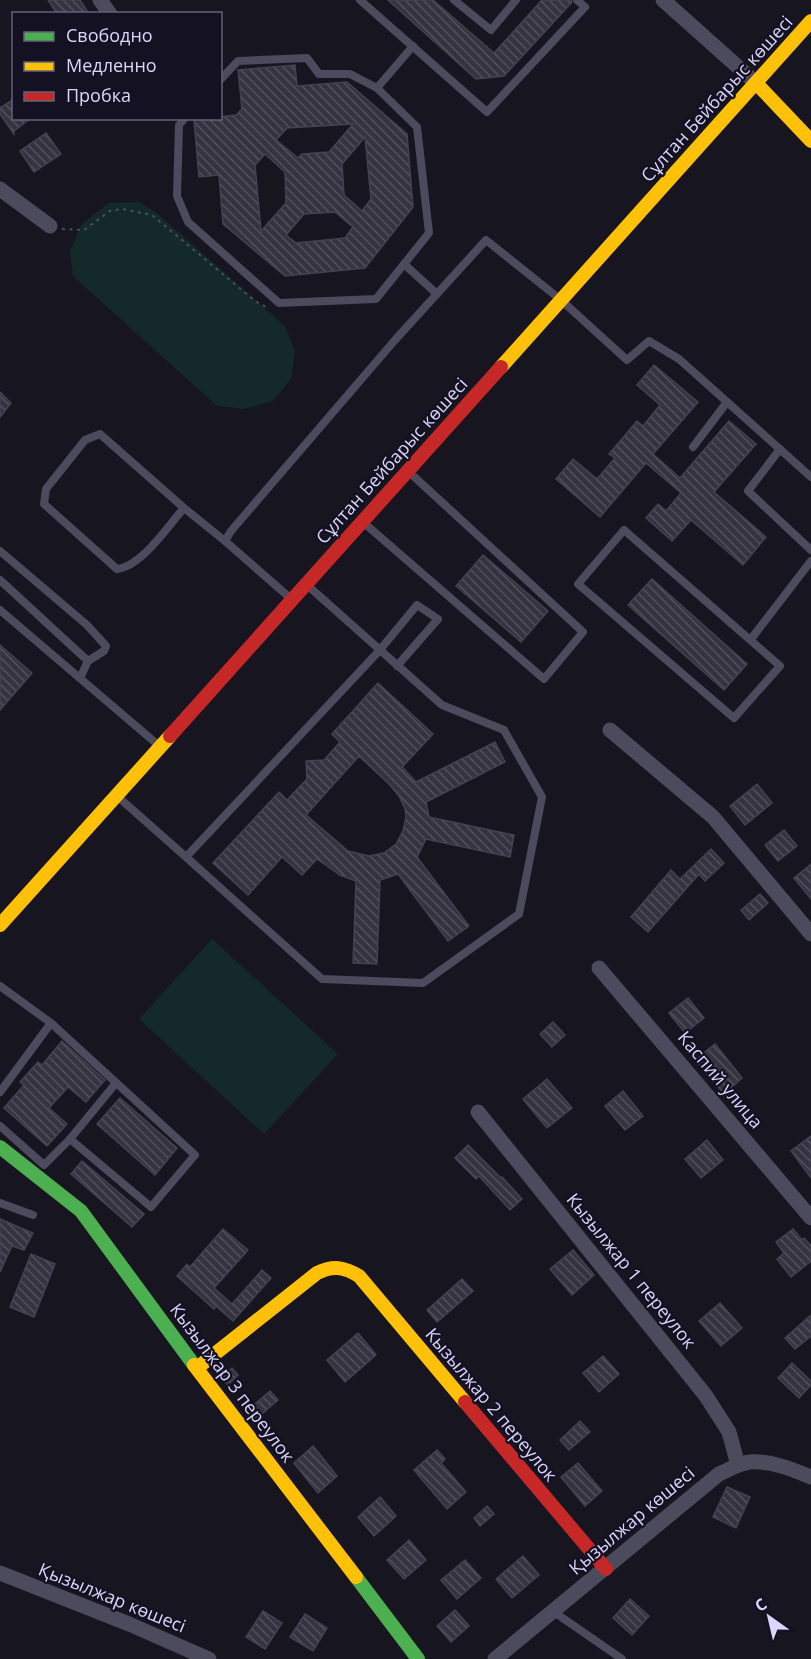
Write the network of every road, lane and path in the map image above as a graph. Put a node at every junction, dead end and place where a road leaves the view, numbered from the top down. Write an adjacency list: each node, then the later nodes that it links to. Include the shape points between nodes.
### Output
1 (360, 0): 7 (lane)
2 (454, 0): 3 (lane, via 491,30)
3 (516, 0)
4 (577, 0): 7 (lane, via 585,8 487,112)
5 (663, 0): 9 (street)
6 (811, 21): 9 (street, Сұлтан Бейбарыс көшесі)
7 (413, 46): 10 (lane)
8 (222, 78): 10 (lane, via 238,61 308,58 319,74 350,74)
9 (756, 83): 12 (street); 17 (street, Сұлтан Бейбарыс көшесі)
10 (377, 88): 15 (lane, via 417,127 429,233)
11 (183, 120): 18 (lane, via 179,125 177,196 188,222)
12 (807, 133)
13 (0, 189): 14 (street)
14 (50, 226): 18 (path, via 84,230 110,212 122,209 152,214 255,301 268,308)
15 (404, 264): 16 (lane); 18 (lane, via 376,299)
16 (437, 294): 17 (lane, via 486,240); 26 (lane)
17 (561, 300): 19 (lane, via 627,360 649,341 679,359); 22 (street, Сұлтан Бейбарыс көшесі)
18 (279, 303)
19 (727, 402): 20 (lane); 21 (lane)
20 (693, 447)
21 (780, 449): 23 (lane); 27 (lane, via 748,491)
22 (407, 471): 25 (street, Сұлтан Бейбарыс көшесі); 25 (lane, via 583,632 544,679)
23 (811, 477)
24 (184, 508): 24 (lane, via 140,557 117,568 44,504 46,489 85,441 100,434); 26 (lane)
25 (362, 522): 31 (street, Сұлтан Бейбарыс көшесі)
26 (225, 541): 32 (lane)
27 (811, 550)
28 (0, 551): 36 (lane, via 106,646)
29 (811, 561): 34 (lane)
30 (0, 580): 36 (lane)
31 (306, 584): 32 (street, Сұлтан Бейбарыс көшесі); 35 (lane)
32 (292, 600): 40 (street, Сұлтан Бейбарыс көшесі)
33 (0, 610): 38 (lane)
34 (751, 639): 34 (lane, via 780,666 734,718 578,584 624,530)
35 (379, 651): 37 (lane); 37 (lane, via 417,605 438,619); 42 (lane)
36 (88, 661): 38 (lane)
37 (397, 666): 42 (lane, via 442,705 504,730 542,797 519,914 423,983 322,979)
38 (80, 678): 40 (lane)
39 (610, 730): 44 (street, via 713,817)
40 (161, 747): 41 (street, Сұлтан Бейбарыс көшесі)
41 (116, 795): 42 (lane); 43 (street, Сұлтан Бейбарыс көшесі)
42 (186, 857)
43 (0, 925)
44 (811, 934)
45 (599, 968): 56 (street, Каспий улица)
46 (0, 986): 47 (lane)
47 (51, 1023): 48 (lane); 49 (lane)
48 (116, 1083): 52 (lane); 52 (lane, via 195,1155 151,1207)
49 (0, 1092)
50 (478, 1112): 58 (street, Кызылжар 1 переулок, via 706,1396 729,1432)
51 (0, 1126): 52 (lane, via 44,1165)
52 (70, 1139)
53 (0, 1147): 57 (street, Кызылжар 3 переулок, via 81,1211)
54 (0, 1203): 55 (lane)
55 (33, 1215)
56 (811, 1218)
57 (197, 1368): 60 (street, Кызылжар 2 переулок, via 317,1273 330,1267 346,1267 359,1276); 64 (street, Кызылжар 3 переулок)
58 (738, 1465): 59 (street, Қызылжар көшесі, via 752,1462 788,1468); 60 (street, Қызылжар көшесі, via 719,1474)
59 (811, 1477)
60 (606, 1569): 62 (street, Қызылжар көшесі)
61 (0, 1573): 63 (street, Қызылжар көшесі)
62 (554, 1612): 65 (street, Қызылжар көшесі); 66 (lane)
63 (209, 1659)
64 (418, 1659)
65 (495, 1659)
66 (622, 1659)

